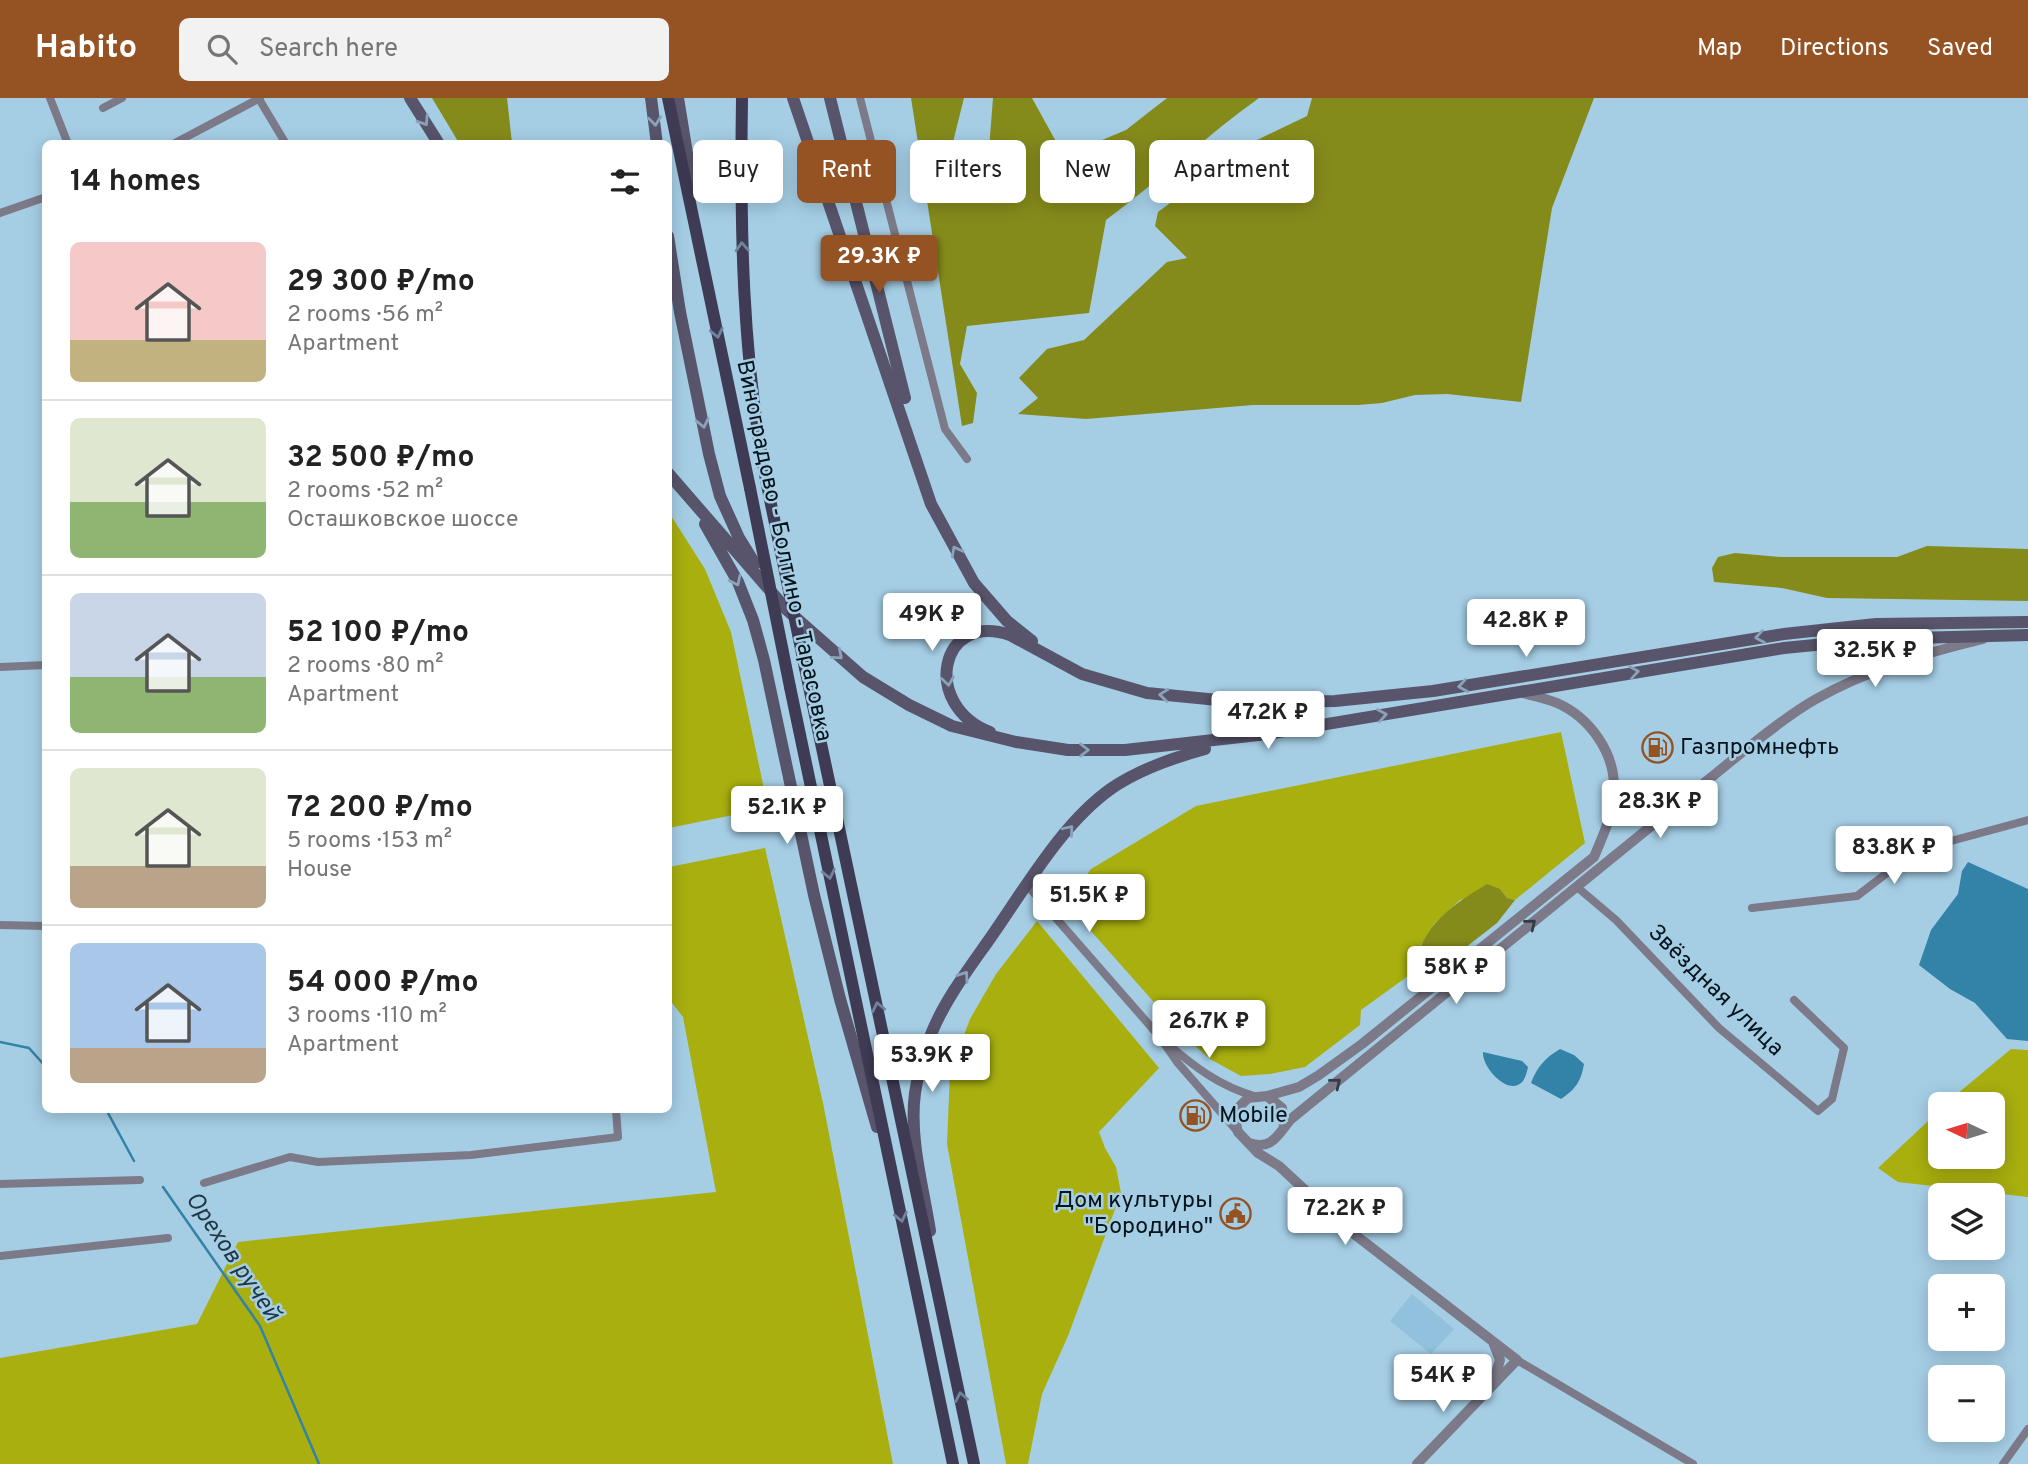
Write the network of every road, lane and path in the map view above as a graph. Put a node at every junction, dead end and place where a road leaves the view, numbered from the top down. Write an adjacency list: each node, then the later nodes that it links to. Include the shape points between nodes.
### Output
1 (50, 98): 13 (street)
2 (122, 98): 12 (street)
3 (259, 98): 14 (street); 15 (street)
4 (410, 98): 16 (main road, one-way to 16)
5 (651, 98): 17 (main road, one-way to 17)
6 (668, 98): 21 (main road, Виноградово - Болтино - Тарасовка)
7 (678, 98): 21 (main road)
8 (741, 98): 58 (main road, Виноградово - Болтино - Тарасовка, one-way to 8, bridge, via 767,485 747,337 740,205)
9 (793, 98): 25 (main road)
10 (830, 98): 25 (main road)
11 (860, 98): 22 (street, via 945,429)
12 (103, 108)
13 (66, 140)
14 (180, 140)
15 (284, 140)
16 (436, 140)
17 (656, 140)
18 (42, 198): 19 (street)
19 (0, 213)
20 (672, 261): 26 (main road, one-way to 26, via 720,496 739,538)
21 (709, 297): 55 (main road, Виноградово - Болтино - Тарасовка, one-way to 55, bridge)
22 (967, 459)
23 (672, 478): 24 (main road)
24 (691, 500): 26 (main road); 55 (main road, one-way to 55, via 738,582 753,620 814,895)
25 (931, 504): 30 (main road, one-way to 25, via 1007,621 974,583)
26 (777, 598): 35 (main road, one-way to 35, via 863,677 909,705 951,726)
27 (2028, 622): 28 (main road)
28 (2000, 629): 29 (main road); 30 (main road, one-way to 30, via 1876,624 1784,634 1433,691 1335,701 1238,702 1146,693 1082,674); 33 (main road, one-way to 28, via 1784,648); 38 (street, via 1886,667 1816,699 1746,749)
29 (2028, 635)
30 (1049, 656): 35 (main road, one-way to 35, via 1010,635 981,631 953,649 947,660 945,680 961,712 983,729)
31 (42, 665): 32 (street)
32 (0, 667)
33 (1518, 692): 34 (main road, one-way to 33); 45 (street, via 1576,713 1595,732 1607,756 1614,788 1607,825 1594,857 1362,1044 1299,1087)
34 (1244, 737): 35 (main road, one-way to 34, via 1068,750 1125,750); 37 (main road, one-way to 34, via 1083,813 1111,789 1145,769)
35 (1016, 742)
36 (2028, 820): 39 (street, via 1929,847 1857,896)
37 (1027, 885): 43 (street); 58 (main road, one-way to 37, via 914,1136 915,1095 932,1031)
38 (1577, 887): 42 (street, Звёздная улица, via 1616,920 1719,1028 1818,1111 1832,1099 1844,1048); 47 (street, one-way to 38)
39 (1752, 908)
40 (0, 925): 41 (street)
41 (42, 926)
42 (1794, 1000)
43 (1159, 1036): 44 (street, via 1210,1078); 48 (street)
44 (1254, 1096): 45 (street); 48 (street, via 1236,1113)
45 (1267, 1096): 47 (street, via 1282,1108)
46 (616, 1113): 53 (street, via 618,1137 457,1155 318,1162 290,1157)
47 (1284, 1128): 49 (street)
48 (1238, 1132): 50 (street)
49 (1277, 1139): 50 (street, via 1259,1145); 51 (street)
50 (1247, 1142): 51 (street)
51 (1279, 1167): 59 (street, via 1345,1227)
52 (140, 1180): 54 (street)
53 (204, 1183)
54 (0, 1184)
55 (895, 1188): 63 (main road, Виноградово - Болтино - Тарасовка, one-way to 63)
56 (168, 1238): 57 (street)
57 (0, 1256)
58 (946, 1324): 64 (main road, Виноградово - Болтино - Тарасовка, one-way to 58)
59 (1491, 1339): 60 (street); 61 (street, via 1500,1360)
60 (1517, 1360): 61 (street); 66 (street)
61 (1492, 1386): 65 (street)
62 (2028, 1429): 67 (street)
63 (953, 1464)
64 (974, 1464)
65 (1417, 1464)
66 (1693, 1464)
67 (2003, 1464)

